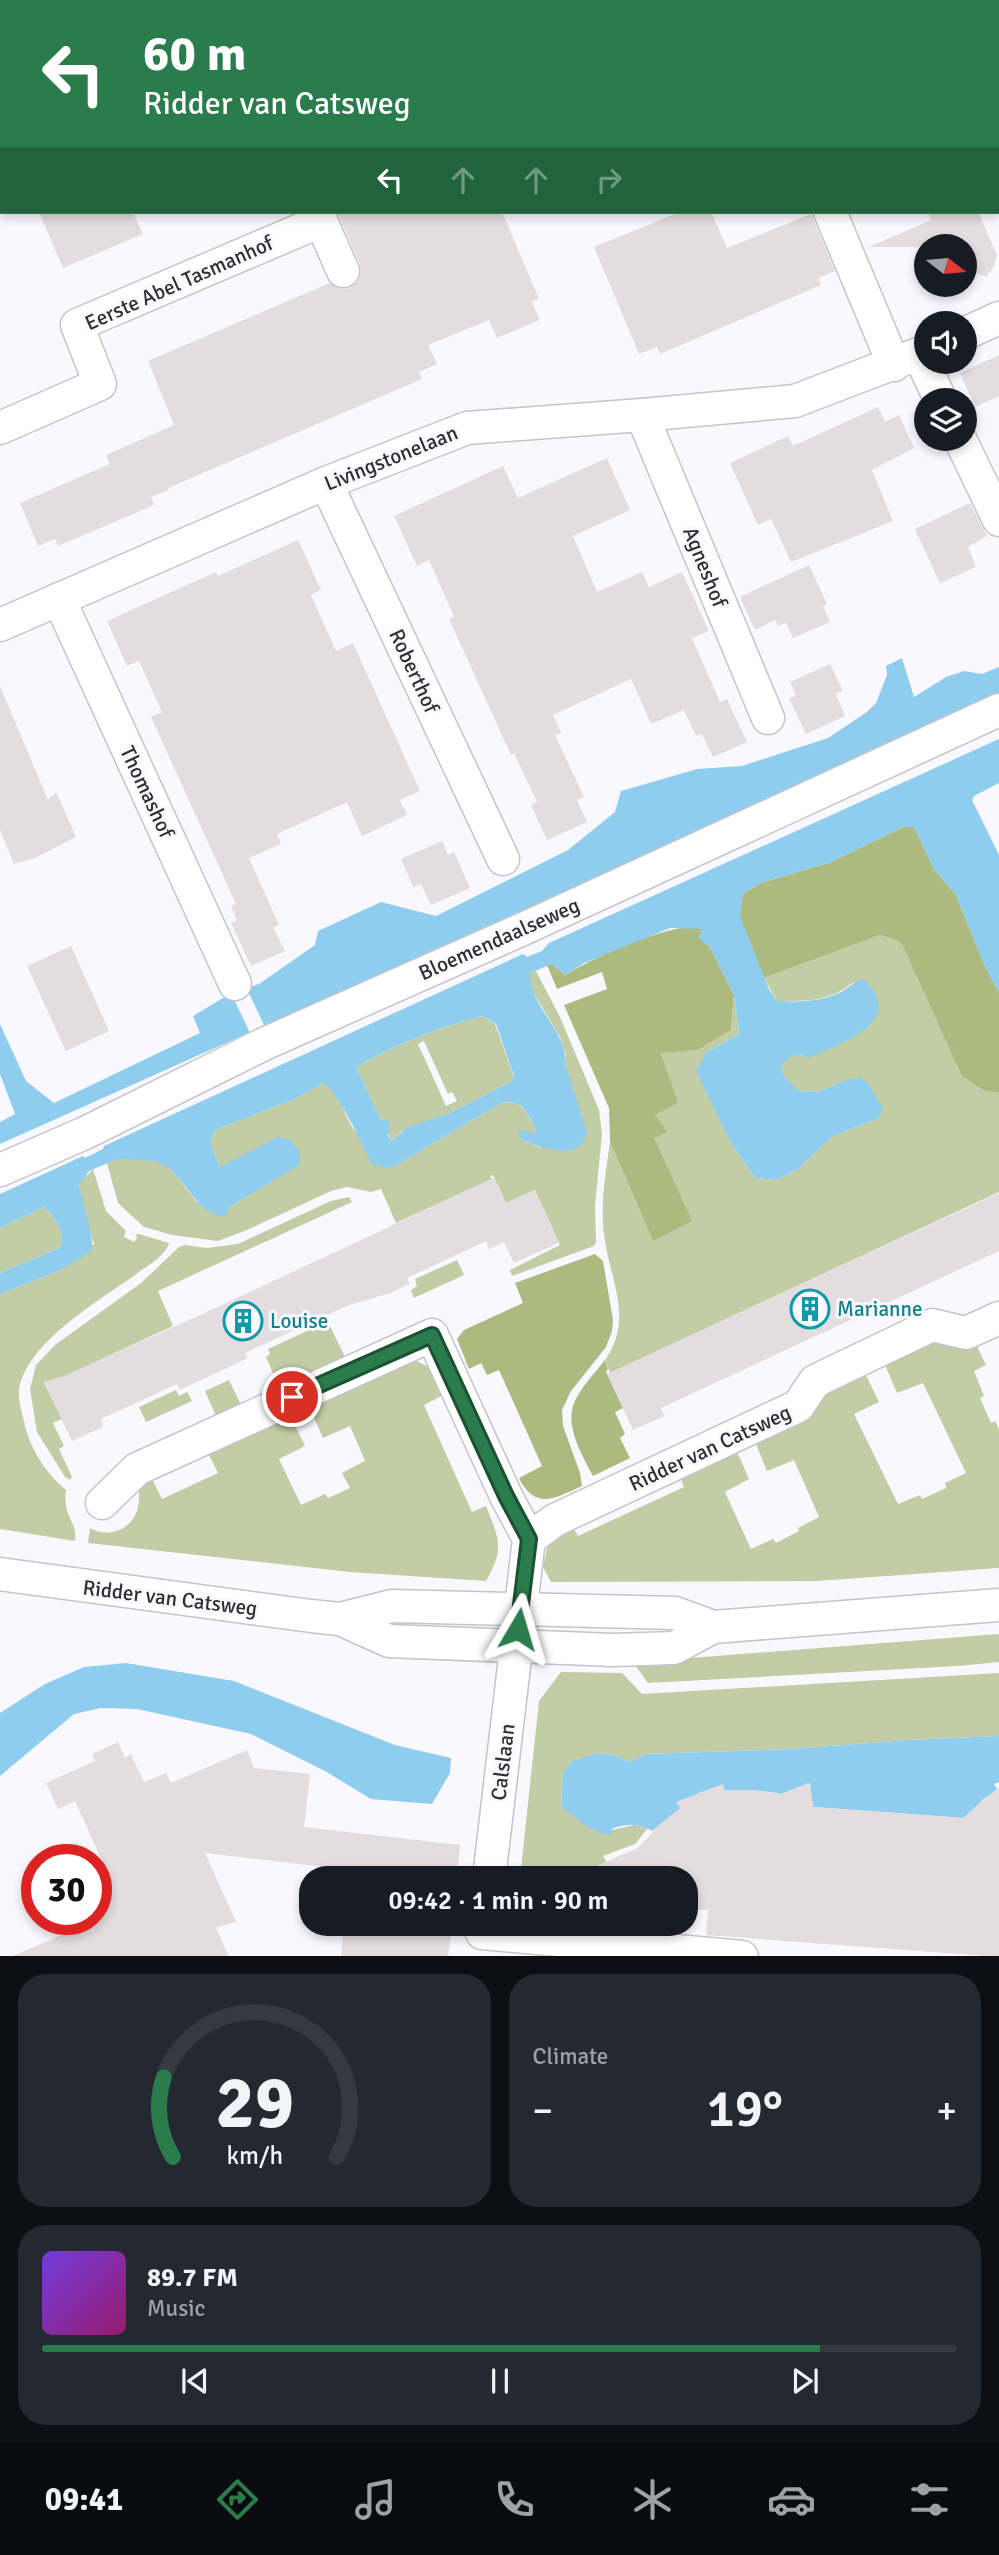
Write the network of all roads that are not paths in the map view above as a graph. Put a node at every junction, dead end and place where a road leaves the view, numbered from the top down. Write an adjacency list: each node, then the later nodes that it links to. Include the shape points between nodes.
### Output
1 (831, 214): 6 (street)
2 (319, 217): 3 (street, Eerste Abel Tasmanhof); 9 (street, Eerste Abel Tasmanhof, via 77,325 100,383)
3 (343, 271)
4 (999, 318): 5 (street)
5 (977, 328)
6 (913, 357): 7 (street); 8 (street, Livingstonelaan, via 795,401)
7 (933, 388)
8 (642, 415): 11 (street, Livingstonelaan, via 467,428); 16 (street, Agneshof)
9 (0, 428)
10 (966, 451): 12 (street)
11 (326, 483): 13 (street, Livingstonelaan); 17 (street, Roberthof)
12 (999, 520)
13 (59, 599): 14 (street, Livingstonelaan); 18 (street, Thomashof)
14 (0, 625)
15 (999, 710): 19 (street, Bloemendaalseweg, via 264,1044)
16 (768, 718)
17 (503, 859)
18 (235, 984)
19 (0, 1170)
20 (999, 1318): 22 (street, Ridder van Catsweg, via 967,1334 932,1325 867,1355 815,1381 798,1406 555,1520)
21 (102, 1503): 22 (street, via 136,1469 432,1335)
22 (529, 1539): 25 (street)
23 (0, 1574): 26 (street, Ridder van Catsweg)
24 (999, 1605): 27 (street, Ridder van Catsweg)
25 (520, 1611): 26 (street, Ridder van Catsweg, via 392,1606); 27 (street, Ridder van Catsweg, via 674,1613); 28 (street, Calslaan)
26 (340, 1619): 28 (street, Ridder van Catsweg, via 389,1642)
27 (713, 1628): 28 (street, Ridder van Catsweg, via 674,1648)
28 (516, 1647): 29 (street, Calslaan)
29 (490, 1866)
30 (482, 1937): 31 (street)
31 (742, 1956)

